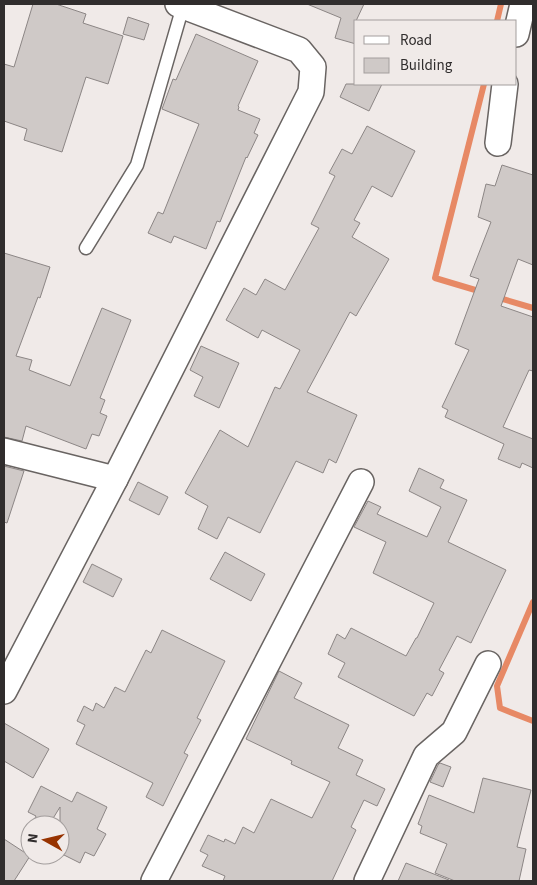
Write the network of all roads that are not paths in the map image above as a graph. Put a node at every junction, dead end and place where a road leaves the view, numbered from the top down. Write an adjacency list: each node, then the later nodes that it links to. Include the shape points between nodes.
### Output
1 (523, 4): 3 (street)
2 (181, 5): 6 (lane, via 137,165); 8 (street, via 299,50 313,67 311,92)
3 (517, 30)
4 (504, 85): 5 (street)
5 (498, 143)
6 (86, 248)
7 (4, 451): 8 (street)
8 (115, 479): 11 (street)
9 (361, 482): 12 (street)
10 (488, 664): 13 (street, via 454,732 426,756)
11 (4, 691)
12 (154, 881)
13 (366, 881)

